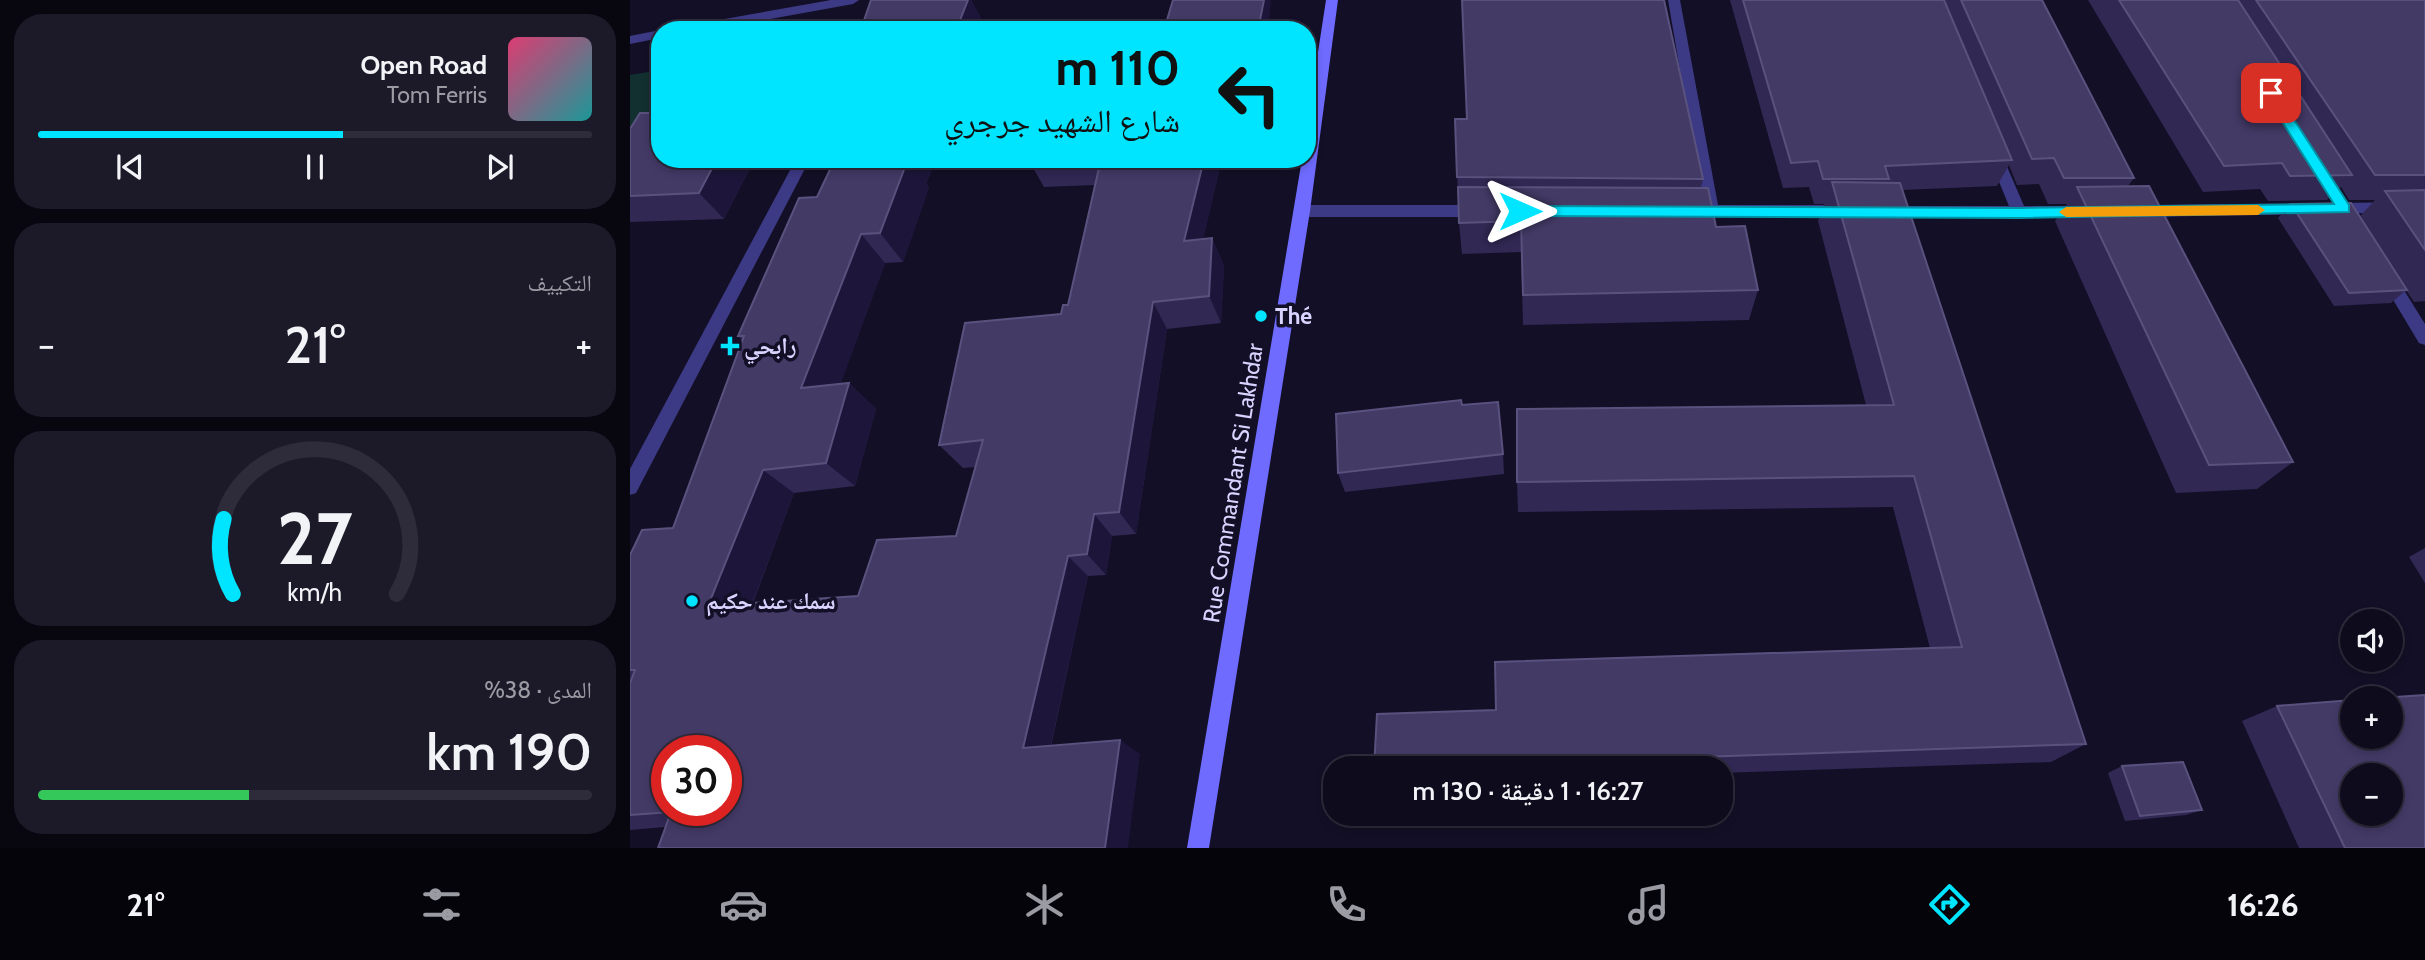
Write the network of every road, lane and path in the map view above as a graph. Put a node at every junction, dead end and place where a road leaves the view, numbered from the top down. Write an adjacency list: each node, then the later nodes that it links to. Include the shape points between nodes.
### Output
1 (853, 0): 4 (street)
2 (1332, 0): 7 (main road, Rue Commandant Si Lakhdar)
3 (1674, 0): 13 (street)
4 (735, 21)
5 (651, 36): 6 (street)
6 (630, 40)
7 (1316, 113)
8 (1988, 138): 18 (street)
9 (798, 168): 21 (street)
10 (1308, 168): 14 (main road, Rue Commandant Si Lakhdar)
11 (2425, 207): 17 (street)
12 (1670, 210): 13 (street)
13 (1711, 210): 18 (street)
14 (1302, 211): 15 (street); 22 (main road, Rue Commandant Si Lakhdar)
15 (1493, 211)
16 (2100, 212): 18 (street)
17 (2127, 212)
18 (2019, 213)
19 (2381, 267): 20 (street)
20 (2425, 338)
21 (630, 487)
22 (1198, 848)

